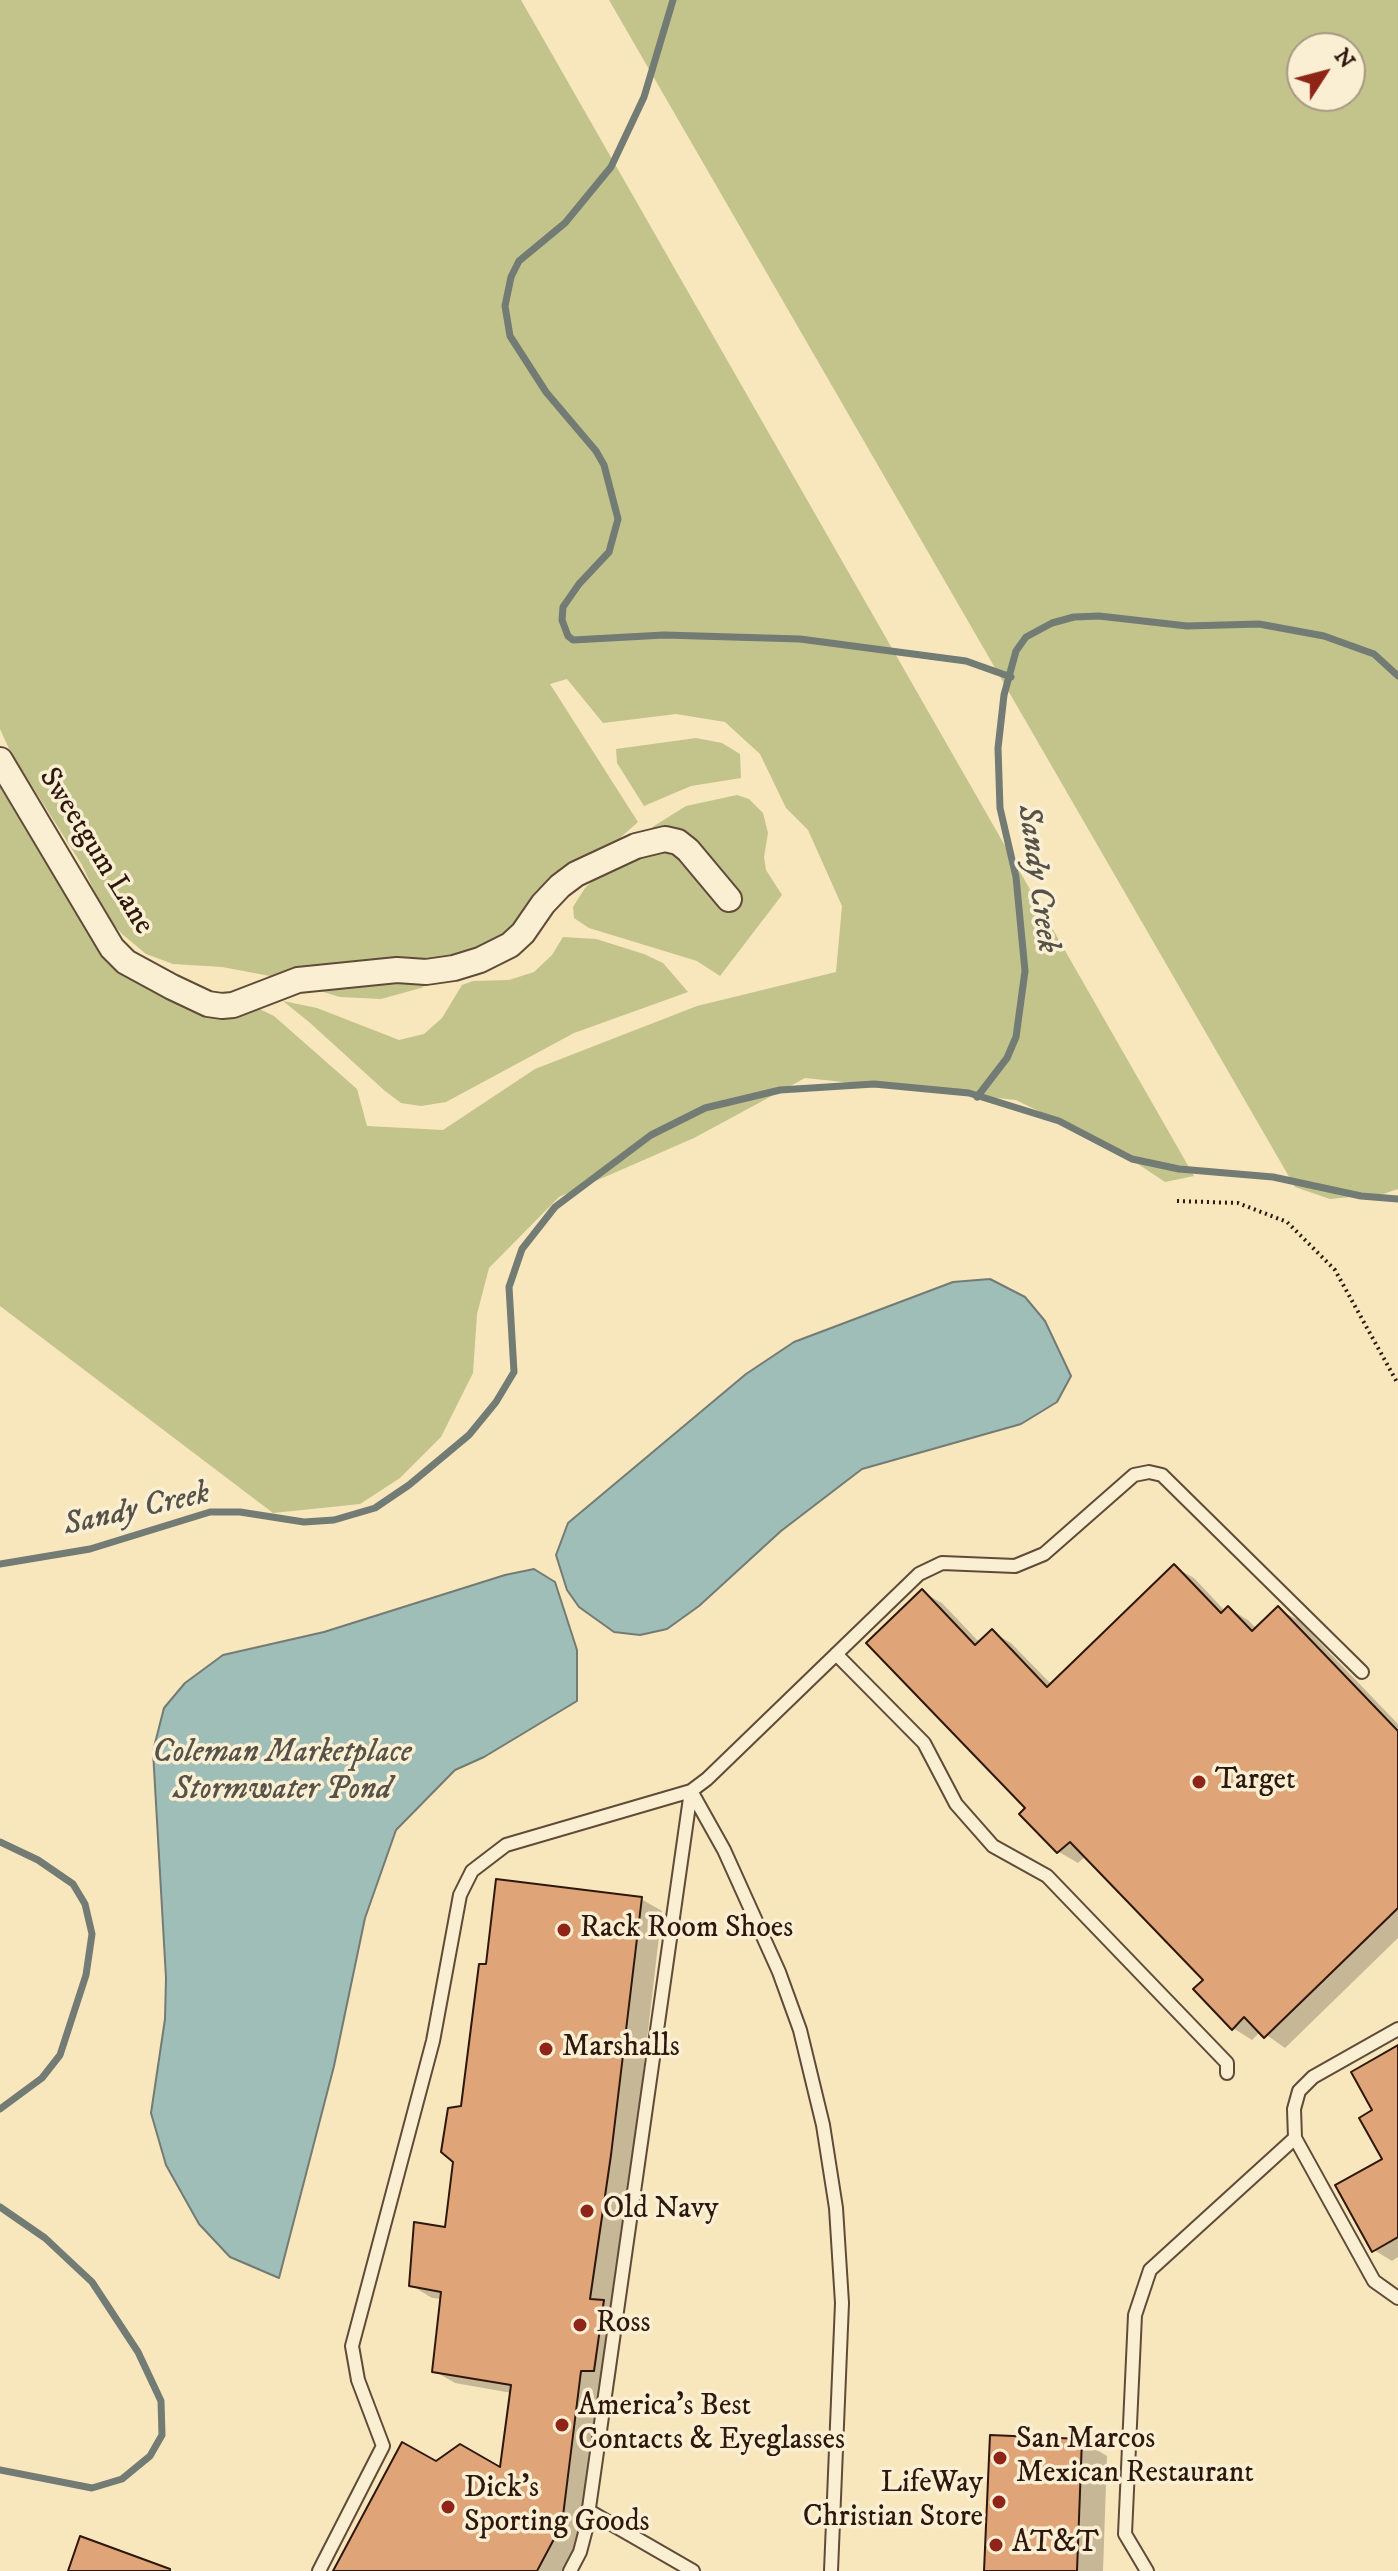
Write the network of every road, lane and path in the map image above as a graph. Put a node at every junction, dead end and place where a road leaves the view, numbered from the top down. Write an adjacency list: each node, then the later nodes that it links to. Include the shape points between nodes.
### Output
1 (0, 760): 2 (street, Sweetgum Lane, via 112,948 126,962 208,1004 233,1005 298,980 426,972 480,960 510,945 576,874 636,846 665,839 688,850)
2 (729, 899)
3 (1177, 1201): 4 (path, via 1238,1203 1287,1222 1335,1270)
4 (1398, 1384)
5 (836, 1654): 6 (lane, via 919,1574 942,1563 1015,1566 1044,1554 1134,1475 1149,1472 1162,1475); 7 (lane); 9 (lane, via 924,1743 956,1804 993,1846 1047,1876 1227,2063)
6 (1362, 1672)
7 (691, 1791): 12 (lane); 13 (lane, via 506,1845 472,1871 460,1895 433,2041 352,2346 358,2380 383,2446); 16 (lane, via 779,1972 800,2030 823,2125 836,2208 842,2303)
8 (1398, 2029): 10 (lane, via 1313,2077 1299,2091)
9 (1227, 2073)
10 (1295, 2138): 11 (lane, via 1374,2281); 17 (lane, via 1150,2270 1135,2315 1125,2534)
11 (1398, 2298)
12 (589, 2511): 14 (lane); 15 (lane)
13 (319, 2571)
14 (570, 2571)
15 (693, 2571)
16 (831, 2571)
17 (1147, 2571)

